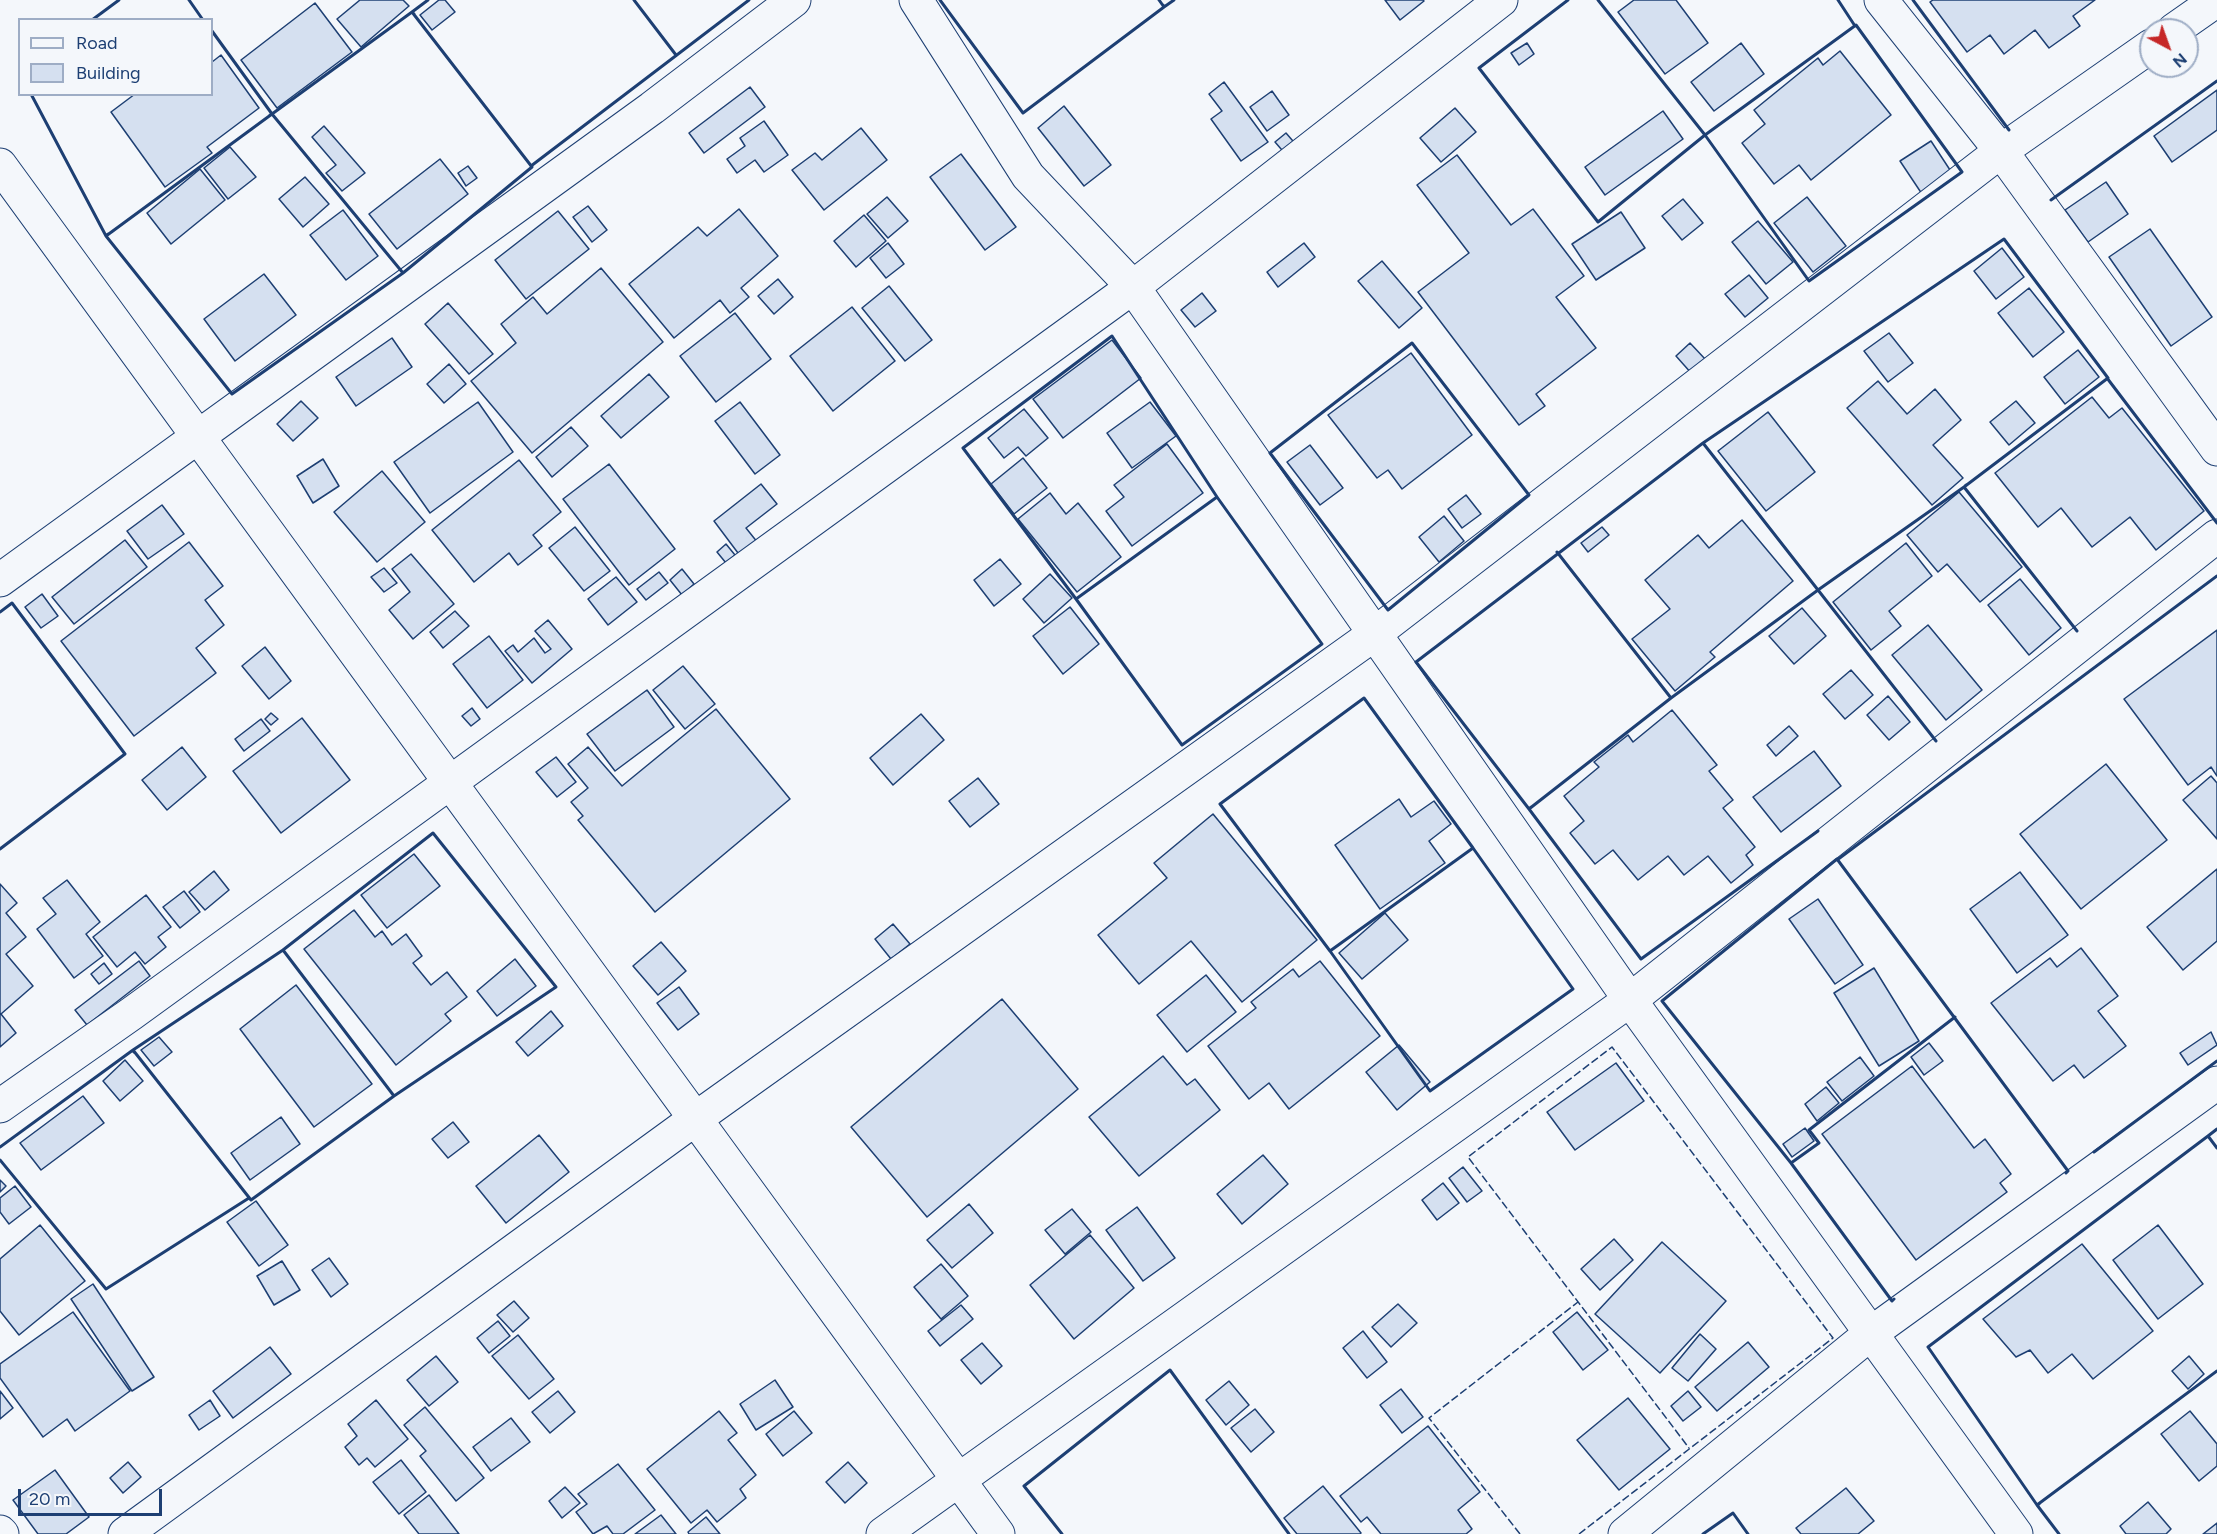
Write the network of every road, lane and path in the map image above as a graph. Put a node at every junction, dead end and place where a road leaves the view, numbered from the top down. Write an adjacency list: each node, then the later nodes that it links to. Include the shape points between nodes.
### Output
1 (794, 0): 11 (street, via 652,108)
2 (916, 0): 10 (street, via 1028,176)
3 (1501, 0): 10 (street)
4 (1881, 0): 8 (street)
5 (2217, 0): 6 (street)
6 (2191, 18)
7 (2139, 54): 8 (street)
8 (2001, 151): 12 (street); 15 (street)
9 (0, 165): 11 (street)
10 (1133, 287): 15 (street); 16 (street)
11 (197, 435): 14 (street); 16 (street)
12 (2217, 448)
13 (2217, 536): 17 (street)
14 (0, 580)
15 (1373, 635): 17 (street); 20 (street)
16 (449, 781): 19 (street); 20 (street)
17 (1630, 1000): 21 (street); 22 (street)
18 (2217, 1083): 21 (street)
19 (0, 1106)
20 (695, 1119): 22 (street); 23 (street)
21 (1870, 1334): 26 (street); 27 (street)
22 (958, 1480): 24 (street); 25 (street)
23 (125, 1534)
24 (883, 1534)
25 (998, 1534)
26 (1625, 1534)
27 (2016, 1534)

